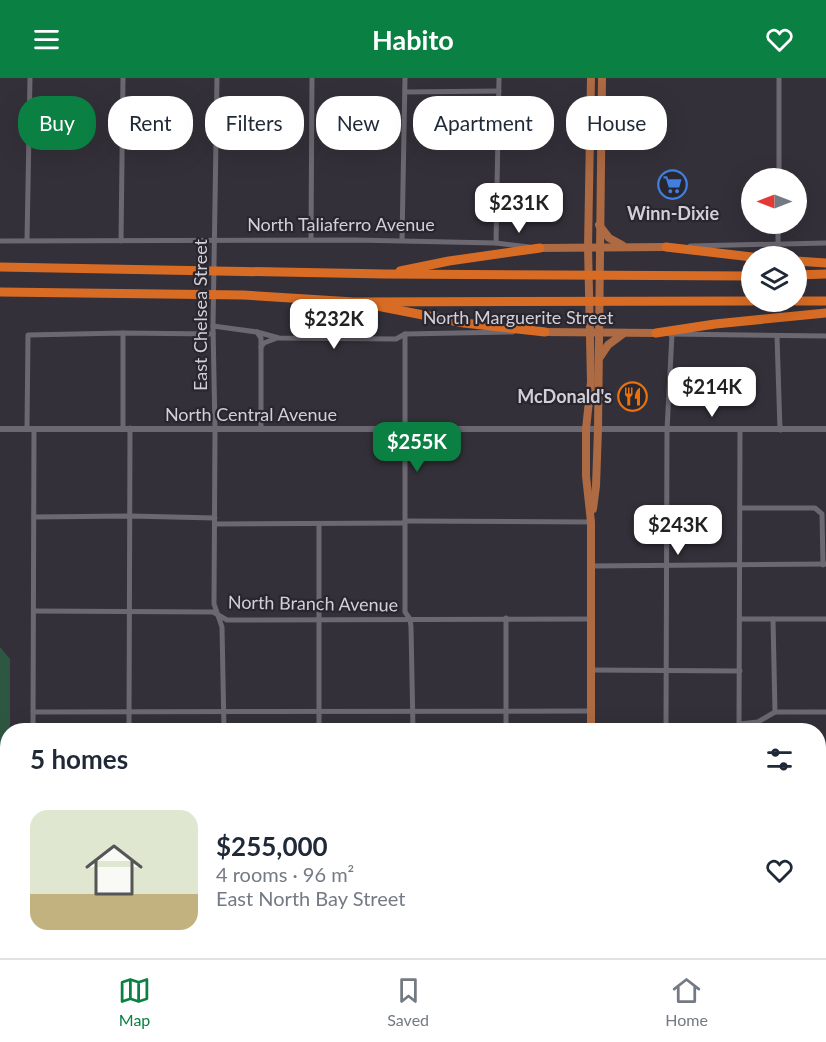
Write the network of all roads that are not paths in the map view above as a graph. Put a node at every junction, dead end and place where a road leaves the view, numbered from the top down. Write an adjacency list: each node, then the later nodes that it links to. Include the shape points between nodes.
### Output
1 (30, 78): 16 (street)
2 (123, 78): 20 (street)
3 (217, 78): 17 (street, East Chelsea Street)
4 (312, 78): 15 (street)
5 (405, 78): 11 (street)
6 (499, 78): 10 (street)
7 (591, 78): 28 (main road)
8 (602, 78): 13 (main road)
9 (779, 78): 12 (street)
10 (499, 91): 11 (street); 21 (street)
11 (405, 92): 18 (street)
12 (779, 168)
13 (599, 225): 24 (main road); 25 (main road, via 609,238)
14 (778, 234): 22 (street)
15 (311, 239): 17 (street, North Taliaferro Avenue); 18 (street, North Taliaferro Avenue)
16 (27, 240): 19 (street, North Taliaferro Avenue); 20 (street, North Taliaferro Avenue)
17 (215, 240): 20 (street, North Taliaferro Avenue); 43 (street, East Chelsea Street)
18 (402, 240): 21 (street, North Taliaferro Avenue)
19 (0, 241)
20 (121, 241)
21 (496, 243): 27 (street, North Taliaferro Avenue)
22 (778, 243): 23 (street, North Taliaferro Avenue); 26 (street, North Taliaferro Avenue)
23 (826, 243)
24 (599, 247): 25 (main road, North Taliaferro Avenue); 28 (main road, North Taliaferro Avenue); 46 (main road)
25 (626, 247): 26 (main road, North Taliaferro Avenue)
26 (666, 247): 29 (highway)
27 (540, 248): 28 (main road, North Taliaferro Avenue); 33 (highway)
28 (588, 248): 46 (main road)
29 (741, 256)
30 (807, 262): 31 (highway)
31 (826, 263)
32 (0, 267): 33 (highway)
33 (385, 274): 36 (highway)
34 (807, 274): 35 (highway)
35 (826, 274)
36 (741, 276)
37 (0, 292): 41 (highway, via 243,295)
38 (741, 301): 41 (highway)
39 (807, 301): 40 (highway)
40 (826, 301)
41 (354, 302): 45 (highway)
42 (826, 313): 49 (highway)
43 (213, 326): 44 (street, North Marguerite Street); 50 (street, East Chelsea Street)
44 (258, 332): 55 (street, North Marguerite Street); 56 (street)
45 (545, 332): 46 (main road, North Marguerite Street); 51 (street, North Marguerite Street)
46 (595, 332): 48 (main road, North Marguerite Street); 57 (main road); 64 (main road)
47 (123, 333): 50 (street); 58 (street); 60 (street, via 28,335)
48 (624, 333): 49 (main road, North Marguerite Street); 57 (main road, via 608,345)
49 (656, 333): 52 (street, North Marguerite Street)
50 (213, 334): 61 (street, East Chelsea Street)
51 (405, 334): 55 (street, North Marguerite Street, via 396,339); 63 (street)
52 (672, 334): 53 (street, North Marguerite Street); 67 (street)
53 (777, 336): 54 (street, North Marguerite Street); 69 (street)
54 (826, 336)
55 (279, 338): 56 (street, via 271,338)
56 (261, 347): 62 (street)
57 (599, 360): 65 (main road)
58 (126, 428): 60 (street, North Central Avenue); 61 (street, North Central Avenue); 71 (street)
59 (0, 429): 60 (street, North Central Avenue)
60 (30, 429): 72 (street)
61 (216, 429): 62 (street, North Central Avenue); 73 (street, East Chelsea Street)
62 (261, 429): 63 (street, North Central Avenue)
63 (405, 429): 64 (street, North Central Avenue); 74 (street)
64 (586, 429): 65 (street, North Central Avenue); 75 (main road)
65 (598, 429): 67 (street, North Central Avenue); 75 (main road, via 597,486)
66 (826, 429): 69 (street, North Central Avenue)
67 (667, 430): 68 (street, North Central Avenue); 80 (street)
68 (740, 430): 69 (street, North Central Avenue); 70 (street)
69 (780, 430)
70 (740, 508): 77 (street, via 820,510); 78 (street)
71 (130, 516): 72 (street); 73 (street); 82 (street)
72 (34, 517): 81 (street)
73 (215, 521): 76 (street); 83 (street, East Chelsea Street, via 214,604)
74 (405, 522): 75 (street); 76 (street); 86 (street, via 405,612)
75 (591, 522): 79 (main road)
76 (319, 524): 85 (street)
77 (825, 564): 78 (street)
78 (740, 565): 80 (street); 88 (street)
79 (591, 566): 80 (street); 87 (main road)
80 (667, 566): 92 (street)
81 (34, 611): 82 (street, North Branch Avenue); 99 (street)
82 (129, 612): 83 (street, North Branch Avenue, via 213,612); 94 (street)
83 (218, 616): 85 (street, North Branch Avenue, via 227,620); 100 (street, East Chelsea Street, via 222,627)
84 (506, 618): 86 (street, North Branch Avenue); 87 (street, North Branch Avenue); 97 (street)
85 (319, 619): 86 (street, North Branch Avenue); 95 (street)
86 (410, 619): 96 (street)
87 (591, 619): 91 (main road)
88 (740, 619): 89 (street); 93 (street)
89 (774, 619): 90 (street); 101 (street)
90 (826, 619)
91 (591, 670): 92 (street); 98 (main road)
92 (666, 671): 93 (street); 110 (street)
93 (740, 671): 111 (street)
94 (129, 711): 99 (street); 100 (street); 104 (street)
95 (319, 711): 96 (street); 100 (street); 106 (street)
96 (413, 711): 97 (street); 107 (street)
97 (506, 711): 98 (street); 108 (street)
98 (591, 711): 109 (main road)
99 (33, 712): 103 (street)
100 (224, 712): 105 (street, East Chelsea Street)
101 (775, 712): 102 (street); 111 (street, via 758,722)
102 (826, 712)
103 (33, 723)
104 (129, 723)
105 (224, 723)
106 (319, 723)
107 (413, 723)
108 (506, 723)
109 (591, 723)
110 (666, 723)
111 (739, 723)

